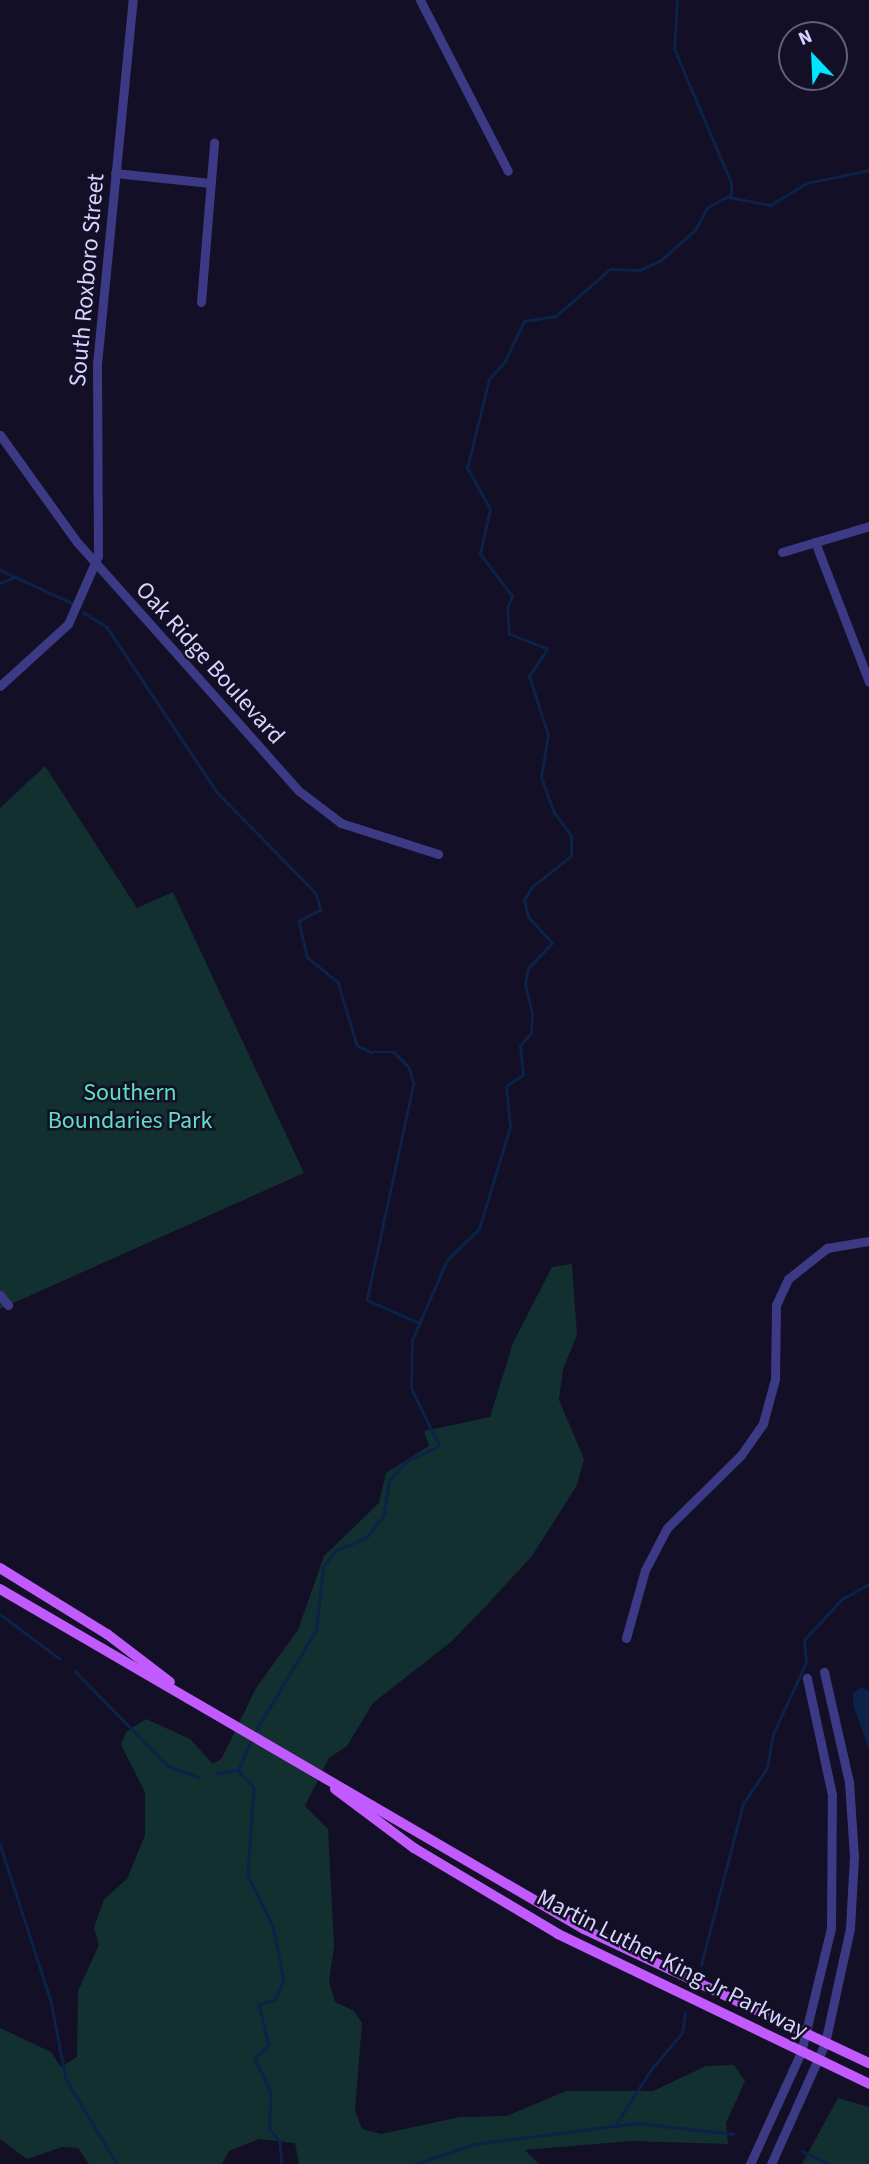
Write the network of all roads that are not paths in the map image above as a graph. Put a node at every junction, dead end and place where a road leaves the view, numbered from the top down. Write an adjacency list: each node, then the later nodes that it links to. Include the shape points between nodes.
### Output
1 (132, 0): 5 (street, South Roxboro Street)
2 (420, 0): 4 (street)
3 (214, 143): 6 (street)
4 (508, 172)
5 (115, 173): 6 (street); 12 (street, South Roxboro Street, via 95,389 101,525)
6 (210, 183): 7 (street)
7 (201, 302)
8 (0, 435): 12 (street, Oak Ridge Boulevard)
9 (869, 526): 10 (street)
10 (815, 542): 11 (street); 13 (street)
11 (782, 552)
12 (96, 564): 14 (street, South Roxboro Street, via 68,624); 15 (street, Oak Ridge Boulevard, via 320,810 356,829)
13 (869, 682)
14 (0, 686)
15 (438, 854)
16 (869, 1241): 21 (street, via 827,1248 788,1279 776,1305 775,1378 763,1423 741,1455 667,1528 645,1570)
17 (0, 1295): 18 (street)
18 (8, 1306)
19 (0, 1568): 24 (main road, Martin Luther King Jr Parkway, via 107,1634)
20 (0, 1589): 24 (main road, Martin Luther King Jr Parkway, via 146,1676)
21 (626, 1638)
22 (824, 1672): 27 (street, via 849,1782 854,1857 845,1961)
23 (807, 1678): 26 (street, via 832,1795 835,1881 824,1974)
24 (178, 1689): 25 (main road, Martin Luther King Jr Parkway)
25 (322, 1778): 26 (main road, Martin Luther King Jr Parkway, via 584,1929); 28 (main road, Martin Luther King Jr Parkway, via 414,1848 558,1934)
26 (806, 2036): 27 (main road, Martin Luther King Jr Parkway); 28 (street)
27 (825, 2043): 29 (street); 30 (main road, Martin Luther King Jr Parkway)
28 (801, 2052): 29 (main road, Martin Luther King Jr Parkway); 32 (street)
29 (819, 2061): 31 (main road, Martin Luther King Jr Parkway); 33 (street)
30 (869, 2063)
31 (869, 2084)
32 (750, 2164)
33 (771, 2164)

